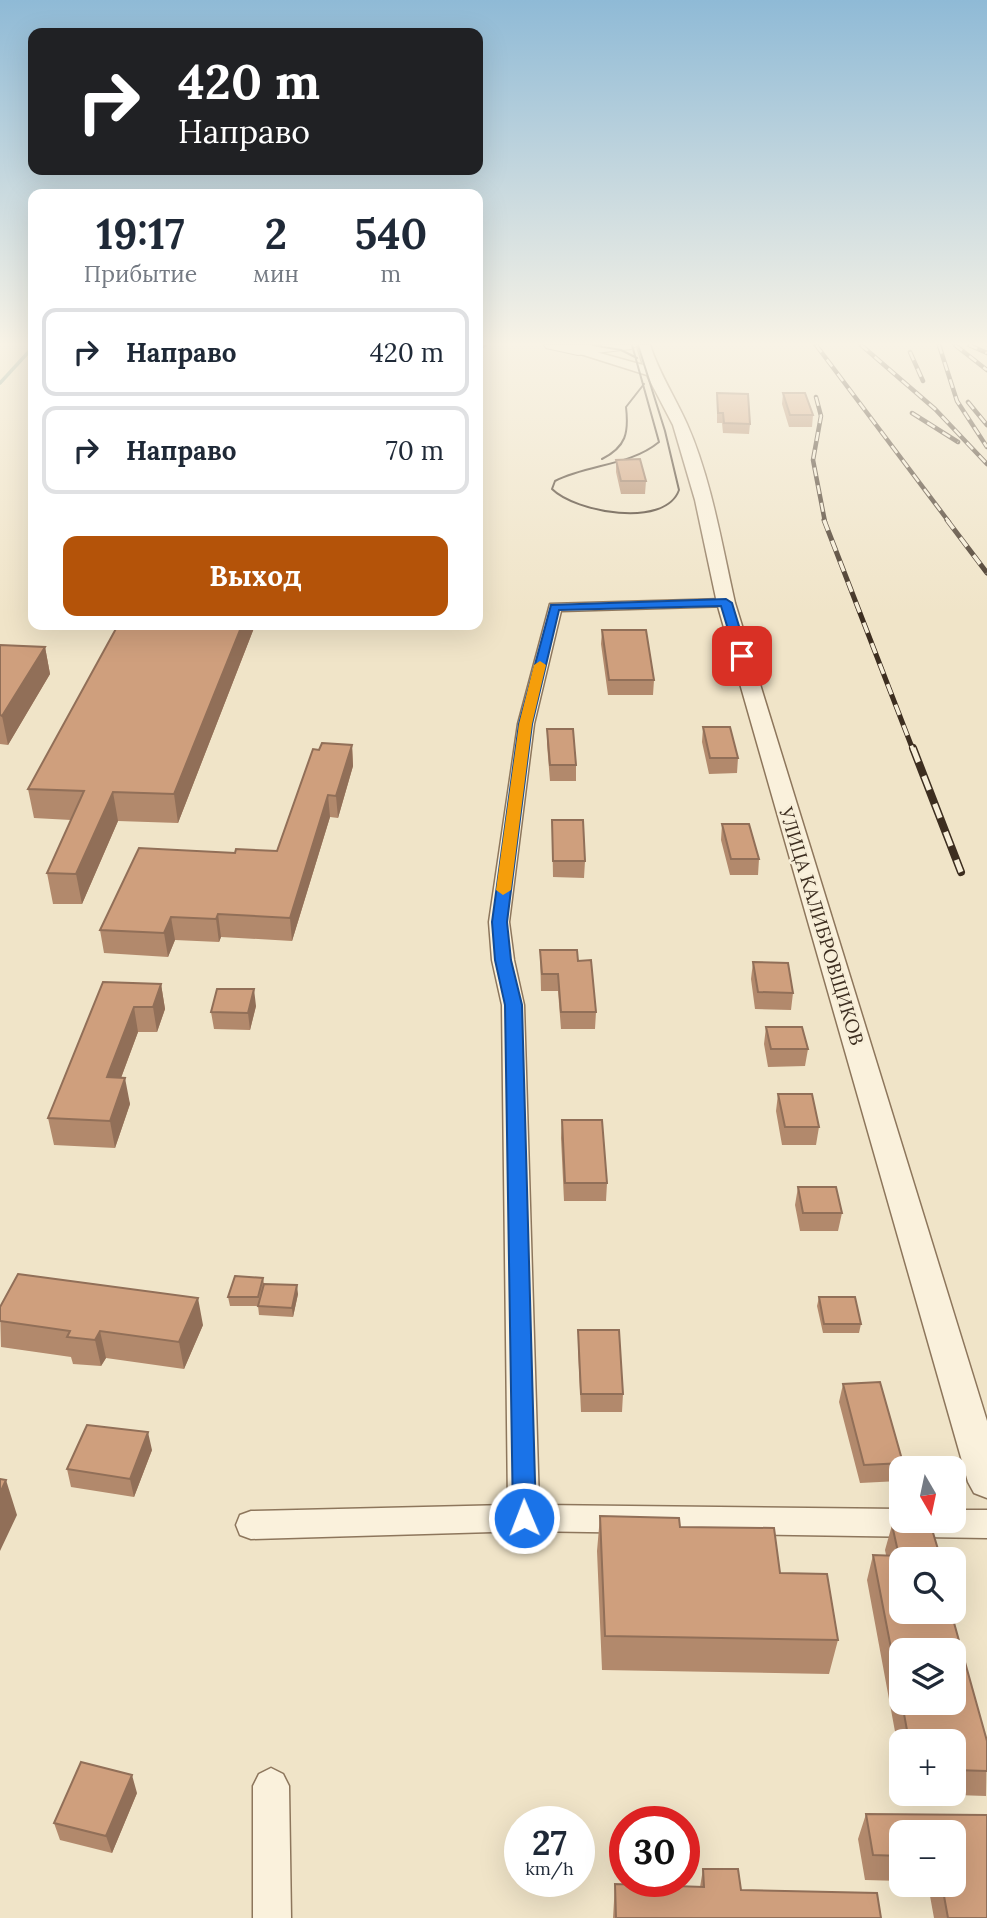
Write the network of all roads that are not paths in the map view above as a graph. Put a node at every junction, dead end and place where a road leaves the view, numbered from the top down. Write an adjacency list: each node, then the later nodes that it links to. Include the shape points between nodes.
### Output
1 (683, 435): 2 (street, УЛИЦА КАЛИБРОВЩИКОВ)
2 (726, 603): 3 (street, УЛИЦА КАЛИБРОВЩИКОВ); 4 (street, via 555,607 526,724 499,922 513,1005)
3 (987, 1482)
4 (524, 1518): 5 (street); 6 (street)
5 (987, 1524)
6 (251, 1525)
7 (271, 1786): 8 (street)
8 (272, 1918)

